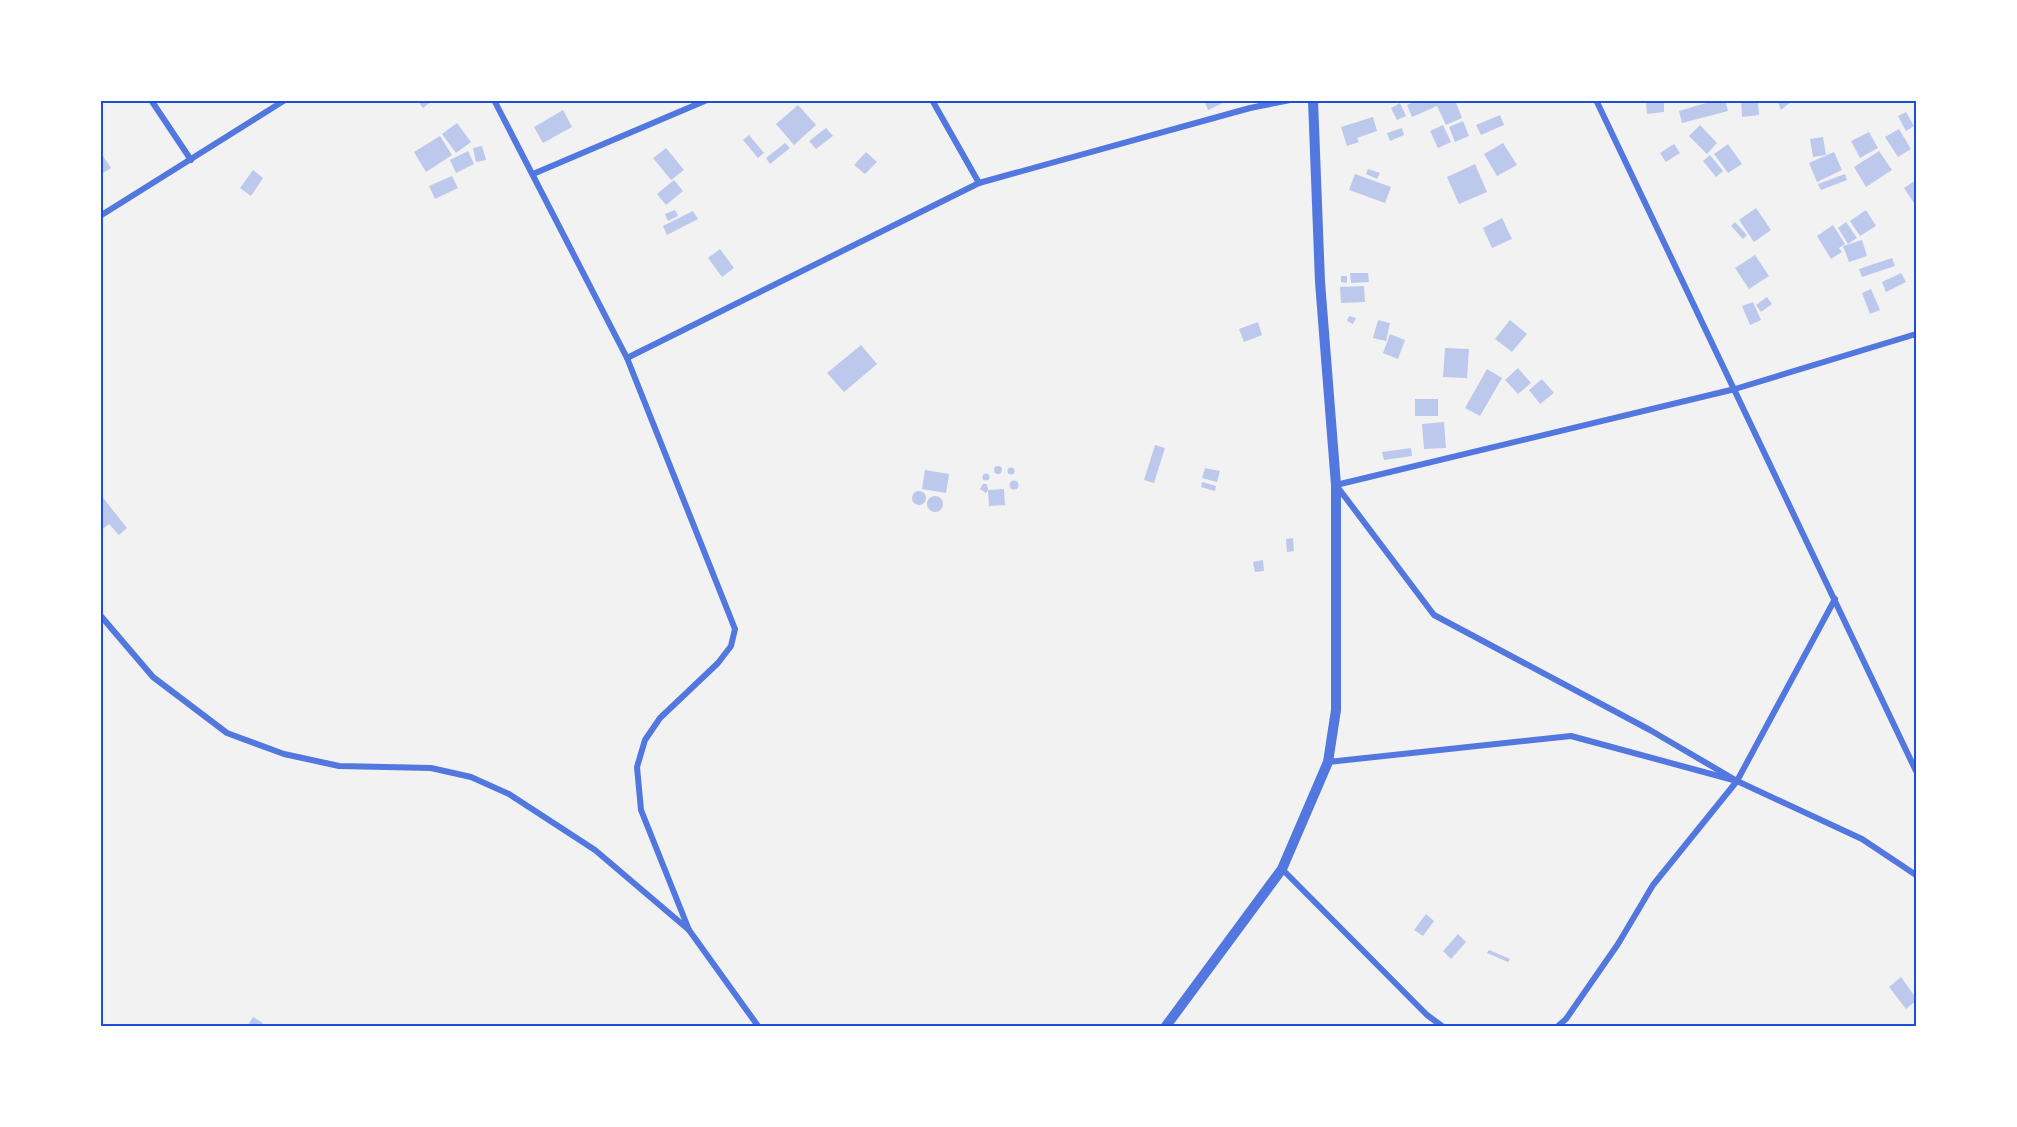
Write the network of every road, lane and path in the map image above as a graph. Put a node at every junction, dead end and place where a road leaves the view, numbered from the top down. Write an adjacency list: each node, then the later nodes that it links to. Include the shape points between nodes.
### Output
1 (151, 100): 11 (street)
2 (285, 100): 11 (street)
3 (494, 100): 12 (street)
4 (707, 100): 12 (street)
5 (932, 100): 13 (street)
6 (1245, 100): 10 (street)
7 (1290, 100): 10 (street)
8 (1313, 100): 18 (street, via 1320,282)
9 (1596, 100): 17 (street)
10 (1250, 108): 13 (street)
11 (191, 160): 14 (street)
12 (533, 174): 16 (street)
13 (979, 183): 16 (street)
14 (100, 216)
15 (1917, 334): 17 (street)
16 (627, 358): 26 (street, via 735,629 731,646 718,663 660,718 645,740 637,767 641,810)
17 (1735, 389): 18 (street); 19 (street)
18 (1336, 485): 21 (street, via 1336,710); 23 (street, via 1434,615)
19 (1835, 599): 22 (street); 23 (street)
20 (100, 615): 26 (street, via 153,677 227,733 284,754 339,766 431,768 471,777 509,794 595,850)
21 (1328, 762): 23 (street, via 1571,736); 24 (street)
22 (1917, 771)
23 (1737, 781): 25 (street, via 1862,839); 30 (street, via 1653,885 1618,944)
24 (1282, 870): 28 (street); 29 (street, via 1427,1016)
25 (1917, 875)
26 (689, 930): 27 (street)
27 (758, 1026)
28 (1166, 1026)
29 (1442, 1026)
30 (1558, 1026)

